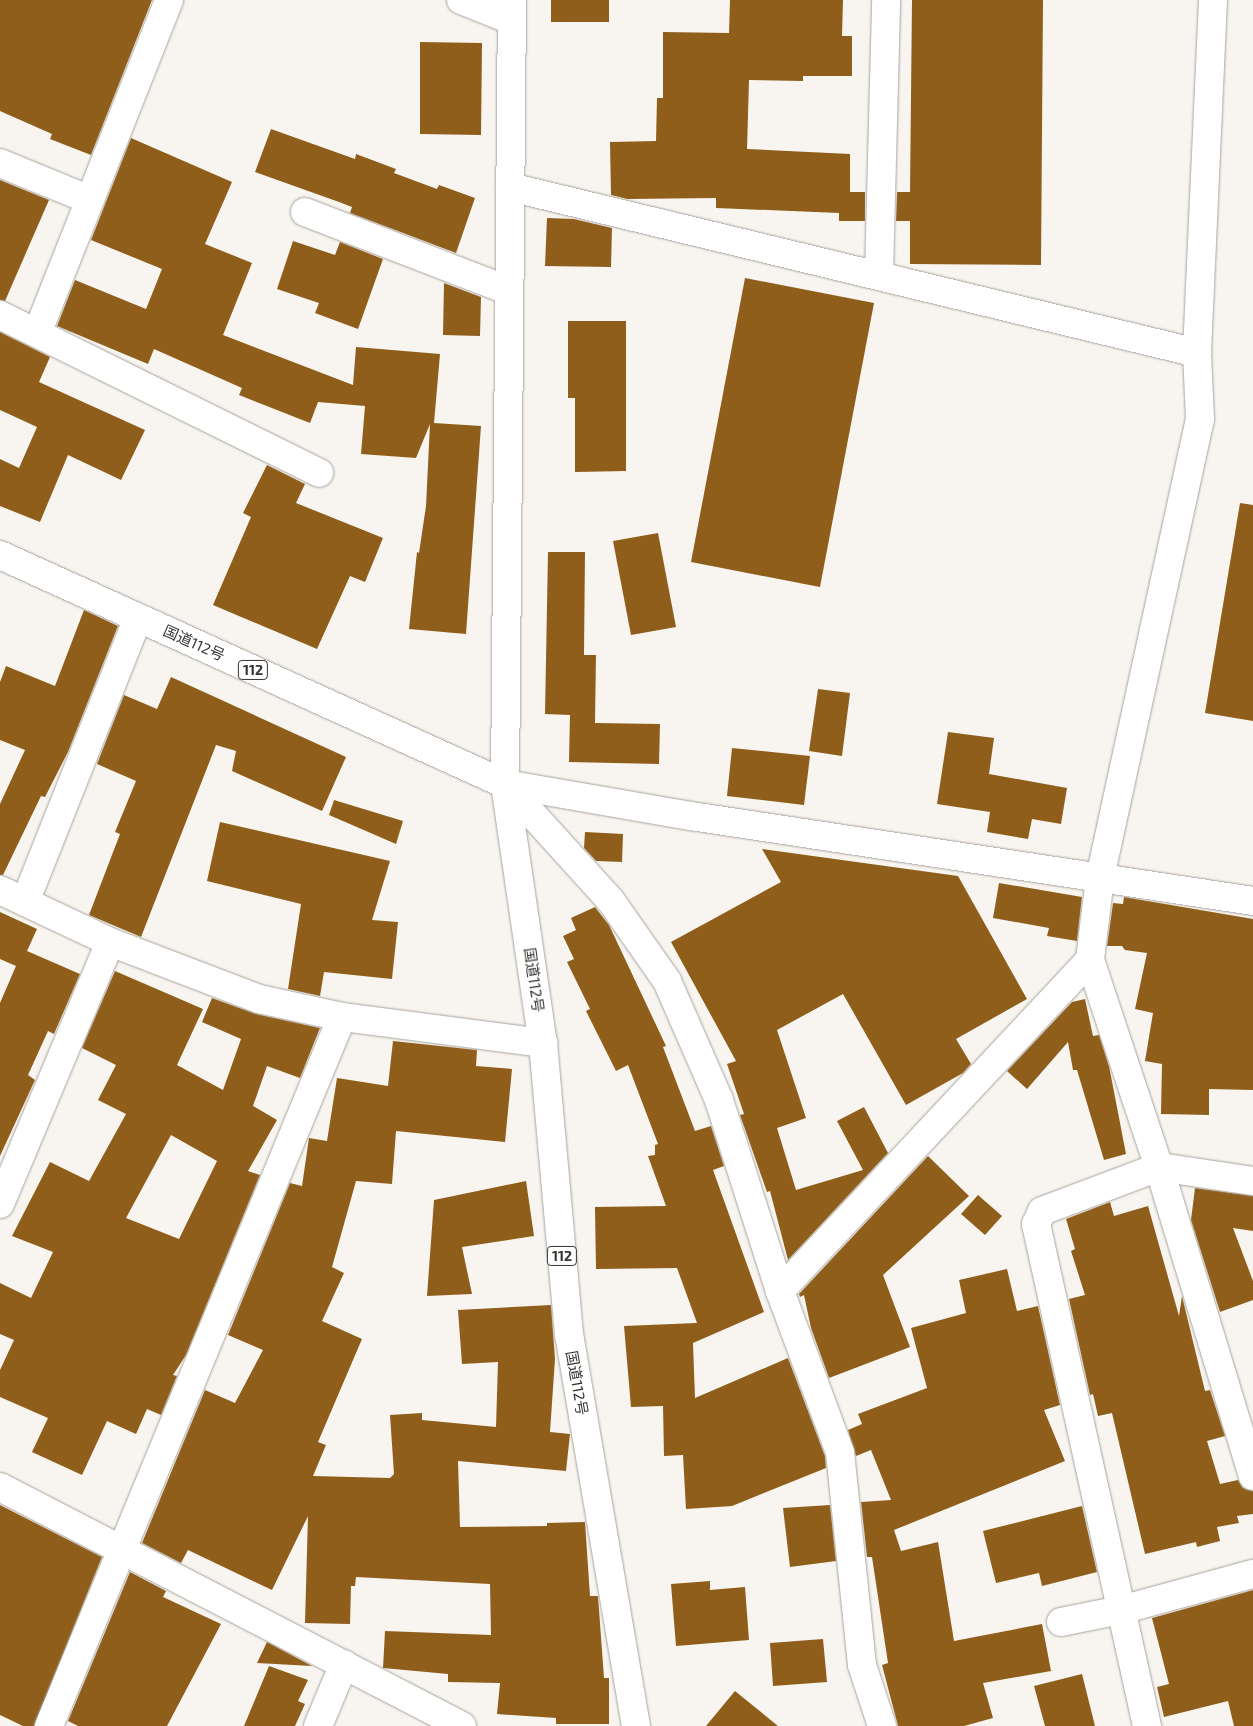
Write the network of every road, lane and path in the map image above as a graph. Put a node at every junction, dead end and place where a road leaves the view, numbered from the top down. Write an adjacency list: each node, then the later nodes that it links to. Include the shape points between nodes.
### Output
1 (169, 0): 8 (main road)
2 (461, 0): 5 (main road)
3 (886, 0): 10 (main road)
4 (1214, 0): 14 (main road)
5 (511, 10): 7 (main road)
6 (0, 163): 8 (main road)
7 (510, 187): 10 (main road); 11 (main road)
8 (90, 200): 13 (main road)
9 (305, 212): 11 (main road)
10 (879, 274): 14 (main road)
11 (507, 290): 18 (main road)
12 (0, 315): 13 (main road)
13 (38, 331): 15 (main road)
14 (1197, 353): 19 (main road, via 1200,420)
15 (319, 473)
16 (0, 555): 17 (main road, 国道112号 / 112)
17 (138, 618): 18 (main road, 国道112号 / 112); 22 (main road)
18 (505, 784): 19 (main road); 26 (main road, 国道112号 / 112); 30 (main road, via 611,901 666,981 720,1100)
19 (1100, 878): 21 (main road); 24 (main road)
20 (0, 890): 22 (main road)
21 (1253, 901)
22 (26, 902): 23 (main road)
23 (110, 942): 25 (main road, via 259,999); 29 (main road)
24 (1090, 960): 27 (main road); 30 (main road)
25 (342, 1017): 26 (main road); 33 (main road)
26 (544, 1043): 41 (main road, 国道112号 / 112, via 569,1334)
27 (1159, 1167): 28 (main road); 31 (main road); 35 (main road, via 1042,1211 1036,1224)
28 (1253, 1181)
29 (0, 1204)
30 (780, 1291): 42 (main road, via 840,1452 862,1665)
31 (1253, 1476)
32 (0, 1487): 33 (main road)
33 (124, 1550): 37 (main road); 39 (main road)
34 (1253, 1574): 35 (main road)
35 (1121, 1610): 36 (main road); 43 (main road)
36 (1061, 1622)
37 (344, 1664): 38 (main road); 40 (main road)
38 (450, 1723)
39 (50, 1726)
40 (318, 1726)
41 (636, 1726)
42 (882, 1726)
43 (1147, 1726)

